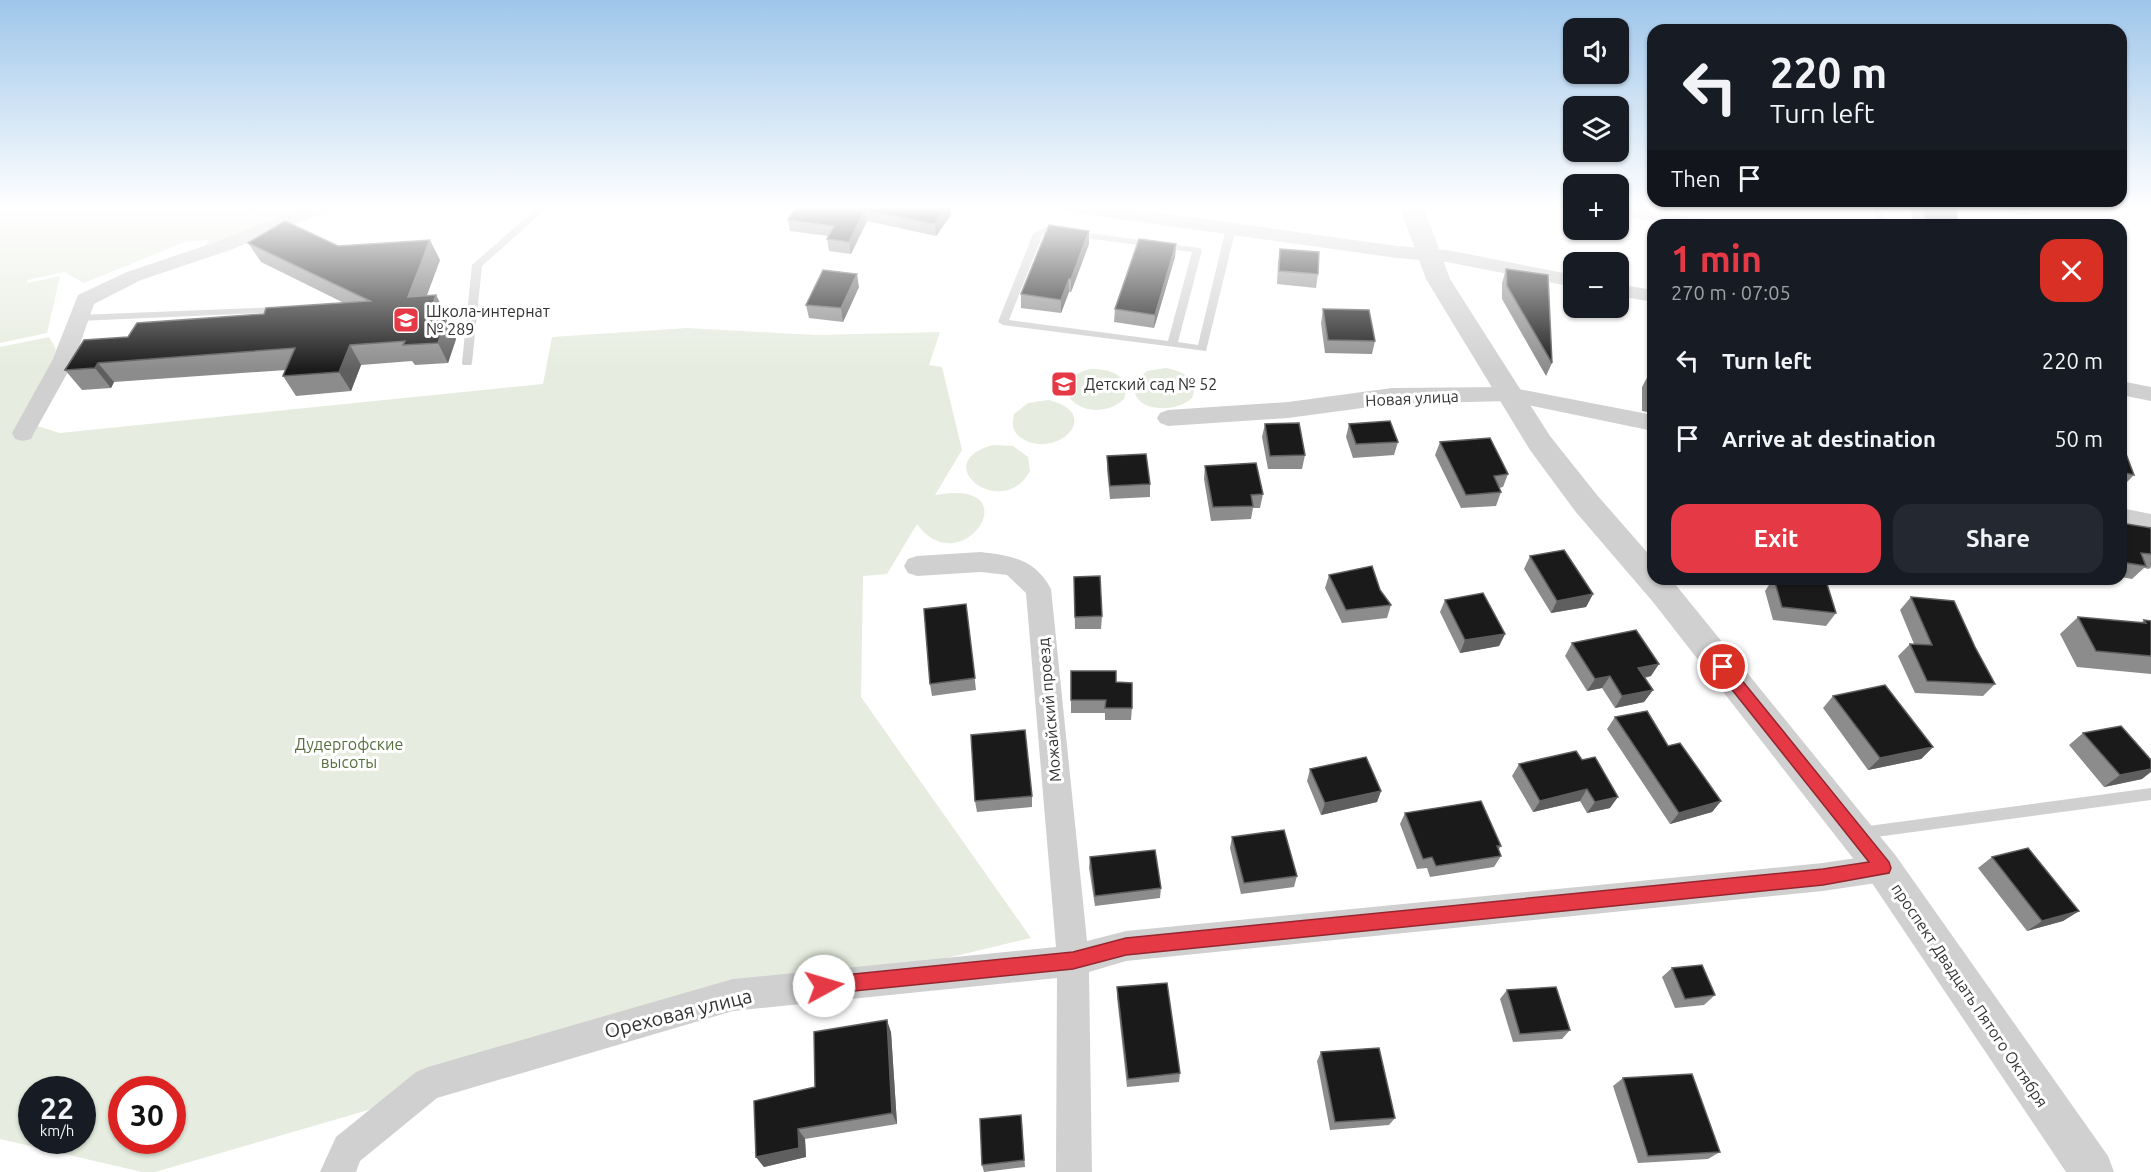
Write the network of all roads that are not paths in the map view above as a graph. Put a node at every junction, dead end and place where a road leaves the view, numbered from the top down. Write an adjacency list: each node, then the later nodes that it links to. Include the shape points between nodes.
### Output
1 (179, 261): 12 (street, via 134,276 85,300)
2 (482, 261): 14 (lane, via 477,265)
3 (1027, 261): 13 (lane, via 1003,322)
4 (1194, 261): 13 (lane)
5 (1223, 261): 13 (lane, via 1202,349)
6 (1430, 261): 17 (street, проспект Двадцать Пятого Октября)
7 (1467, 261): 8 (street)
8 (1563, 279)
9 (1629, 292): 10 (street)
10 (1647, 295)
11 (296, 310): 12 (lane)
12 (78, 318): 20 (street, via 63,361)
13 (1172, 345)
14 (467, 363)
15 (2127, 389): 16 (street)
16 (2151, 393)
17 (1508, 394): 18 (street, Новая улица, via 1392,396 1287,410); 19 (street, Новая улица); 24 (street, проспект Двадцать Пятого Октября, via 1586,503)
18 (1168, 418)
19 (1647, 422)
20 (23, 433)
21 (2127, 518): 22 (street)
22 (2151, 523)
23 (917, 566): 29 (street, Можайский проезд, via 981,562 1014,566 1038,589)
24 (1647, 574)
25 (1657, 585): 27 (street, проспект Двадцать Пятого Октября)
26 (2151, 794): 27 (lane)
27 (1857, 834): 28 (street, проспект Двадцать Пятого Октября)
28 (1883, 868): 29 (street, Ореховая улица, via 1126,946); 30 (street, проспект Двадцать Пятого Октября)
29 (1073, 961): 31 (street, Ореховая улица, via 733,995 650,1018 428,1084 348,1149); 32 (street, Можайский проезд)
30 (2085, 1171)
31 (338, 1172)
32 (1074, 1172)

